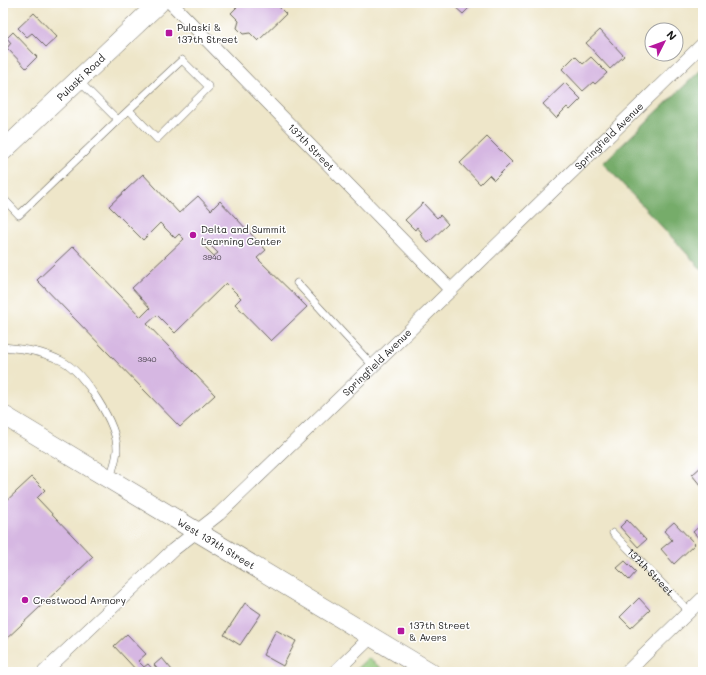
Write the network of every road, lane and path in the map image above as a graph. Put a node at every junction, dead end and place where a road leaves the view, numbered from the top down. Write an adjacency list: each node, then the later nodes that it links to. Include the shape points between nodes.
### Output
1 (159, 3): 4 (main road, Pulaski Road)
2 (171, 3): 10 (street, 137th Street)
3 (703, 44): 10 (street, Springfield Avenue)
4 (78, 79): 6 (lane); 7 (main road, Pulaski Road)
5 (129, 110): 5 (lane, via 182,60 209,87 157,139); 6 (lane)
6 (118, 120): 8 (lane, via 19,215)
7 (3, 151)
8 (3, 198)
9 (297, 283): 12 (lane)
10 (452, 290): 12 (street, Springfield Avenue)
11 (3, 347): 14 (lane, via 32,349 63,362 88,384 108,417 117,449)
12 (373, 366): 15 (street, Springfield Avenue, via 224,508)
13 (3, 414): 14 (main road, West 137th Street)
14 (110, 479): 15 (main road, West 137th Street)
15 (196, 531): 19 (main road, West 137th Street); 20 (street, Springfield Avenue)
16 (613, 533): 18 (lane, 137th Street)
17 (703, 598): 18 (street)
18 (689, 611): 23 (street)
19 (371, 637): 21 (street); 22 (main road, West 137th Street)
20 (44, 672)
21 (335, 672)
22 (430, 672)
23 (627, 672)

